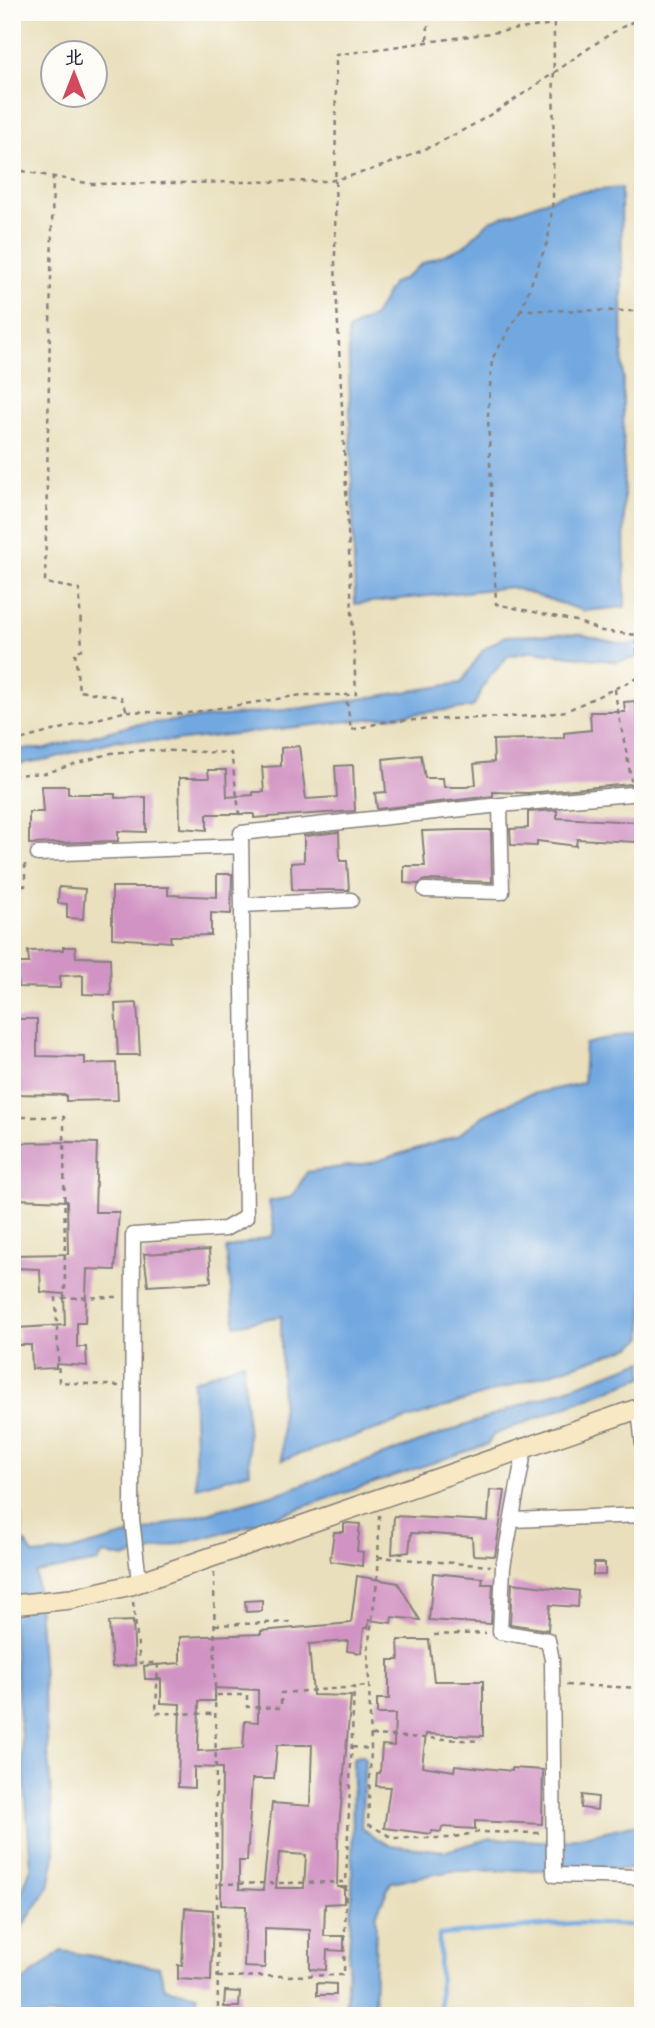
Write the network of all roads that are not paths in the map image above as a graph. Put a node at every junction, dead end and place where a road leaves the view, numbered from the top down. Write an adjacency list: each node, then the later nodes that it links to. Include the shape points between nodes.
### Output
1 (638, 793): 2 (street)
2 (500, 804): 3 (street); 5 (street, via 502,892)
3 (241, 840): 4 (street); 7 (street)
4 (38, 854)
5 (425, 890)
6 (351, 900): 7 (street)
7 (242, 905): 13 (street, via 246,1217 225,1229 133,1235)
8 (641, 1408): 9 (street); 10 (street)
9 (525, 1447): 12 (street); 13 (street)
10 (643, 1447)
11 (643, 1516): 12 (street)
12 (512, 1520): 15 (street, via 503,1567 500,1632 548,1640 554,1875)
13 (135, 1583): 14 (street, via 71,1599)
14 (12, 1605)
15 (643, 1877)

